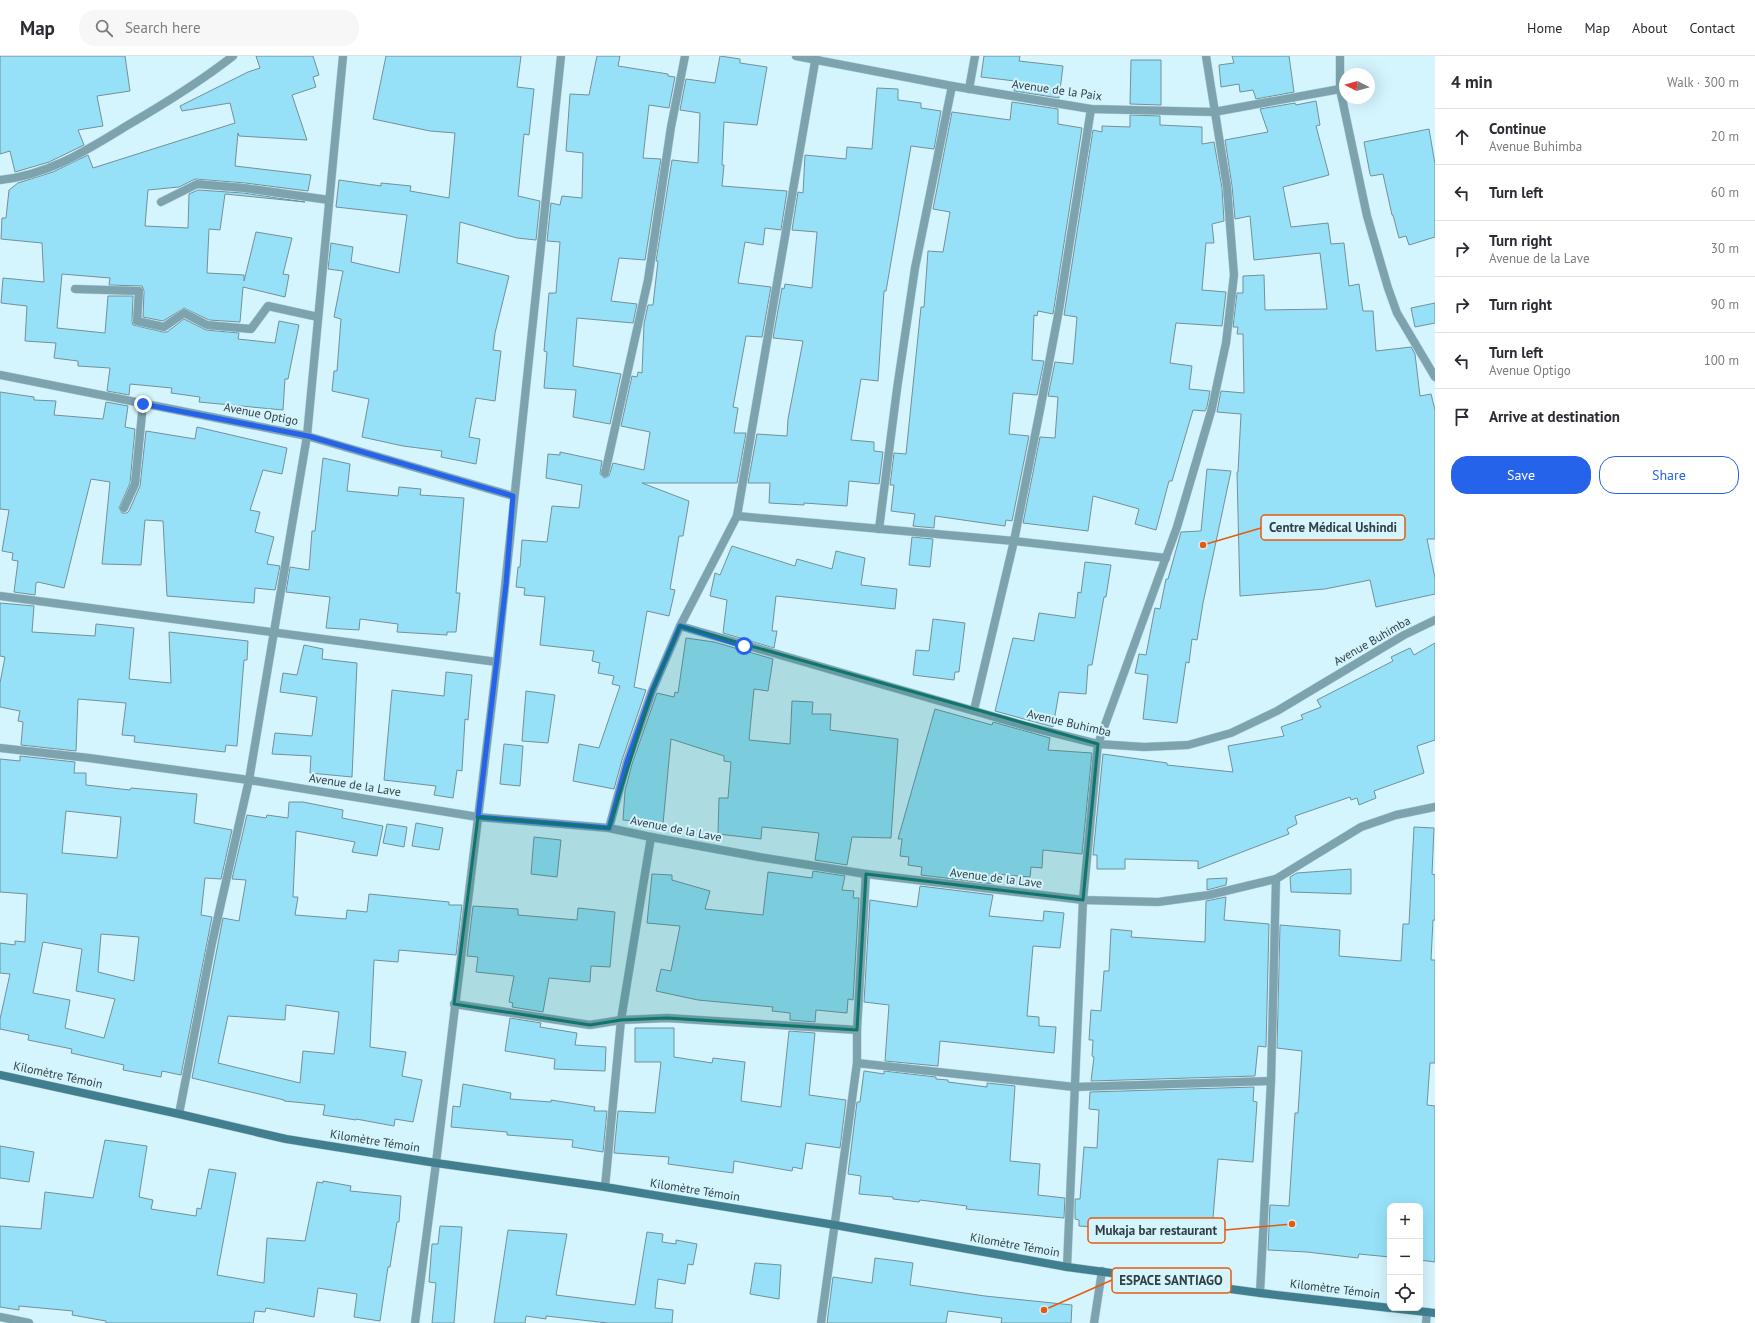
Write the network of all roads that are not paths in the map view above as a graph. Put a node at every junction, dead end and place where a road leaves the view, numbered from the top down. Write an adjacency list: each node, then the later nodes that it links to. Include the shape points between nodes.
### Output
1 (232, 56): 17 (street, via 171,100 78,155 42,172)
2 (343, 56): 18 (street)
3 (562, 56): 27 (street)
4 (685, 56): 26 (street, via 671,127 648,280)
5 (796, 56): 9 (street, Avenue de la Paix)
6 (975, 56): 12 (street)
7 (1206, 56): 16 (street)
8 (1340, 56): 10 (street)
9 (815, 58): 11 (street, Avenue de la Paix); 29 (street)
10 (1340, 68)
11 (952, 86): 12 (street, Avenue de la Paix); 30 (street, via 915,268)
12 (969, 89): 15 (street, Avenue de la Paix)
13 (1339, 89): 16 (street, Avenue de la Paix)
14 (1343, 104): 23 (street, via 1367,216 1388,288 1397,313)
15 (1091, 109): 16 (street, Avenue de la Paix); 31 (street, via 1059,310)
16 (1214, 112): 32 (street, via 1227,187 1234,275 1226,343 1212,408)
17 (0, 180)
18 (329, 200): 19 (street, via 197,184); 21 (street)
19 (161, 202)
20 (75, 288): 21 (street, via 139,291 137,321 164,327 184,313 207,325 251,329 268,306)
21 (318, 317): 25 (street)
22 (0, 375): 24 (street, Avenue Optigo)
23 (1435, 377)
24 (143, 404): 25 (street, Avenue Optigo); 28 (street, via 135,484)
25 (308, 436): 27 (street, Avenue Optigo); 36 (street)
26 (605, 473)
27 (513, 496): 37 (street)
28 (124, 508)
29 (737, 516): 30 (street); 35 (street)
30 (879, 529): 31 (street)
31 (1014, 541): 32 (street); 38 (street)
32 (1166, 558): 39 (street)
33 (0, 596): 36 (street)
34 (1435, 620): 39 (street, Avenue Buhimba, via 1404,635 1277,711 1231,733 1188,745 1144,747)
35 (680, 626): 38 (street, Avenue Buhimba); 44 (street, via 652,691 627,762)
36 (274, 632): 37 (street); 41 (street)
37 (497, 662): 43 (street)
38 (974, 710): 39 (street, Avenue Buhimba)
39 (1098, 744): 48 (street)
40 (0, 748): 41 (street, Avenue de la Lave)
41 (249, 780): 43 (street, Avenue de la Lave); 56 (street, via 212,943)
42 (1435, 807): 47 (street, Avenue de la Lave, via 1396,815 1361,827)
43 (478, 817): 44 (street, Avenue de la Lave); 49 (street)
44 (609, 828): 45 (street, Avenue de la Lave)
45 (651, 838): 46 (street, Avenue de la Lave); 50 (street)
46 (866, 874): 48 (street, Avenue de la Lave); 51 (street)
47 (1276, 879): 48 (street, Avenue de la Lave, via 1209,895 1158,902); 54 (street)
48 (1083, 900): 55 (street)
49 (454, 1004): 50 (street, via 590,1025); 57 (street)
50 (621, 1020): 51 (street, via 667,1018); 58 (street)
51 (857, 1030): 52 (street)
52 (856, 1063): 55 (street); 59 (street)
53 (0, 1075): 56 (main road, Kilomètre Témoin)
54 (1271, 1081): 55 (street); 62 (street)
55 (1074, 1086): 60 (street)
56 (179, 1114): 57 (main road, Kilomètre Témoin, via 286,1139)
57 (436, 1163): 58 (main road, Kilomètre Témoin); 68 (street)
58 (605, 1187): 59 (main road, Kilomètre Témoin)
59 (835, 1225): 60 (main road, Kilomètre Témoin); 69 (street)
60 (1067, 1267): 61 (main road, Kilomètre Témoin)
61 (1102, 1272): 62 (main road, Kilomètre Témoin); 70 (street)
62 (1260, 1293): 63 (main road, Kilomètre Témoin)
63 (1387, 1308)
64 (1421, 1311): 65 (main road, Kilomètre Témoin)
65 (1431, 1312): 71 (street)
66 (0, 1317): 67 (street)
67 (29, 1323)
68 (415, 1323)
69 (821, 1323)
70 (1094, 1323)
71 (1426, 1323)

